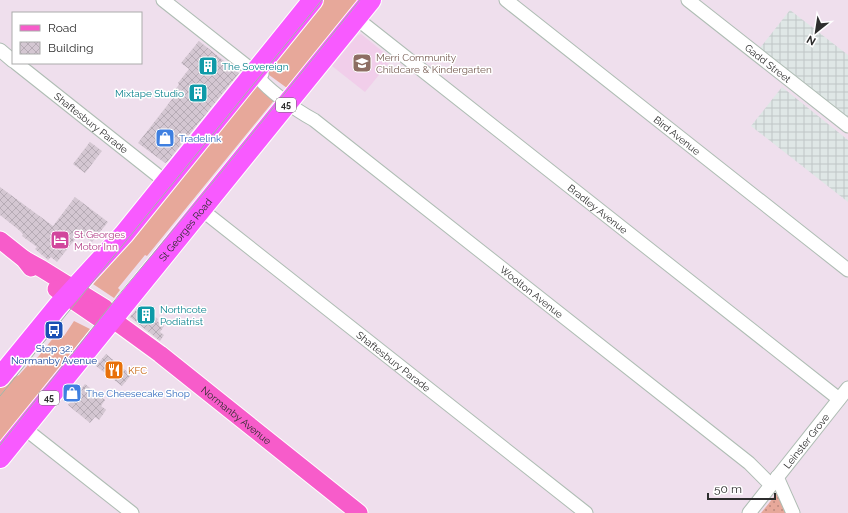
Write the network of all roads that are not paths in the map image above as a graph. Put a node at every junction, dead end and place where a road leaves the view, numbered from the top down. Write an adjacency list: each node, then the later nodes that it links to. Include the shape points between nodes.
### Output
1 (163, 0): 10 (street, Woolton Avenue)
2 (313, 0): 10 (highway)
3 (370, 0): 6 (highway, St Georges Road / 45)
4 (506, 0): 16 (street, Bird Avenue)
5 (688, 0): 12 (street, Gadd Street)
6 (356, 18): 11 (highway, St Georges Road / 45); 21 (street, Bradley Avenue)
7 (0, 50): 8 (street)
8 (12, 59)
9 (17, 64): 13 (street, Shaftesbury Parade)
10 (255, 72): 11 (street, Woolton Avenue, via 266,76); 13 (highway)
11 (290, 100): 14 (highway, St Georges Road / 45); 24 (street, Woolton Avenue, via 305,108 314,120 749,463)
12 (848, 126)
13 (166, 182): 17 (highway, via 112,249)
14 (202, 210): 18 (highway, St Georges Road / 45); 27 (street, Shaftesbury Parade)
15 (0, 240): 17 (main road, Normanby Avenue)
16 (848, 270)
17 (70, 292): 18 (main road, Normanby Avenue, via 105,308); 19 (highway)
18 (112, 320): 22 (highway, St Georges Road / 45); 26 (main road, Normanby Avenue, via 160,354)
19 (0, 377)
20 (848, 388): 21 (street, Leinster Grove)
21 (839, 399): 24 (street, Leinster Grove)
22 (24, 428): 23 (highway, St Georges Road / 45); 25 (street)
23 (0, 458)
24 (774, 480): 28 (street, Leinster Grove); 29 (street)
25 (132, 513)
26 (359, 513)
27 (586, 513)
28 (749, 513)
29 (793, 513)

